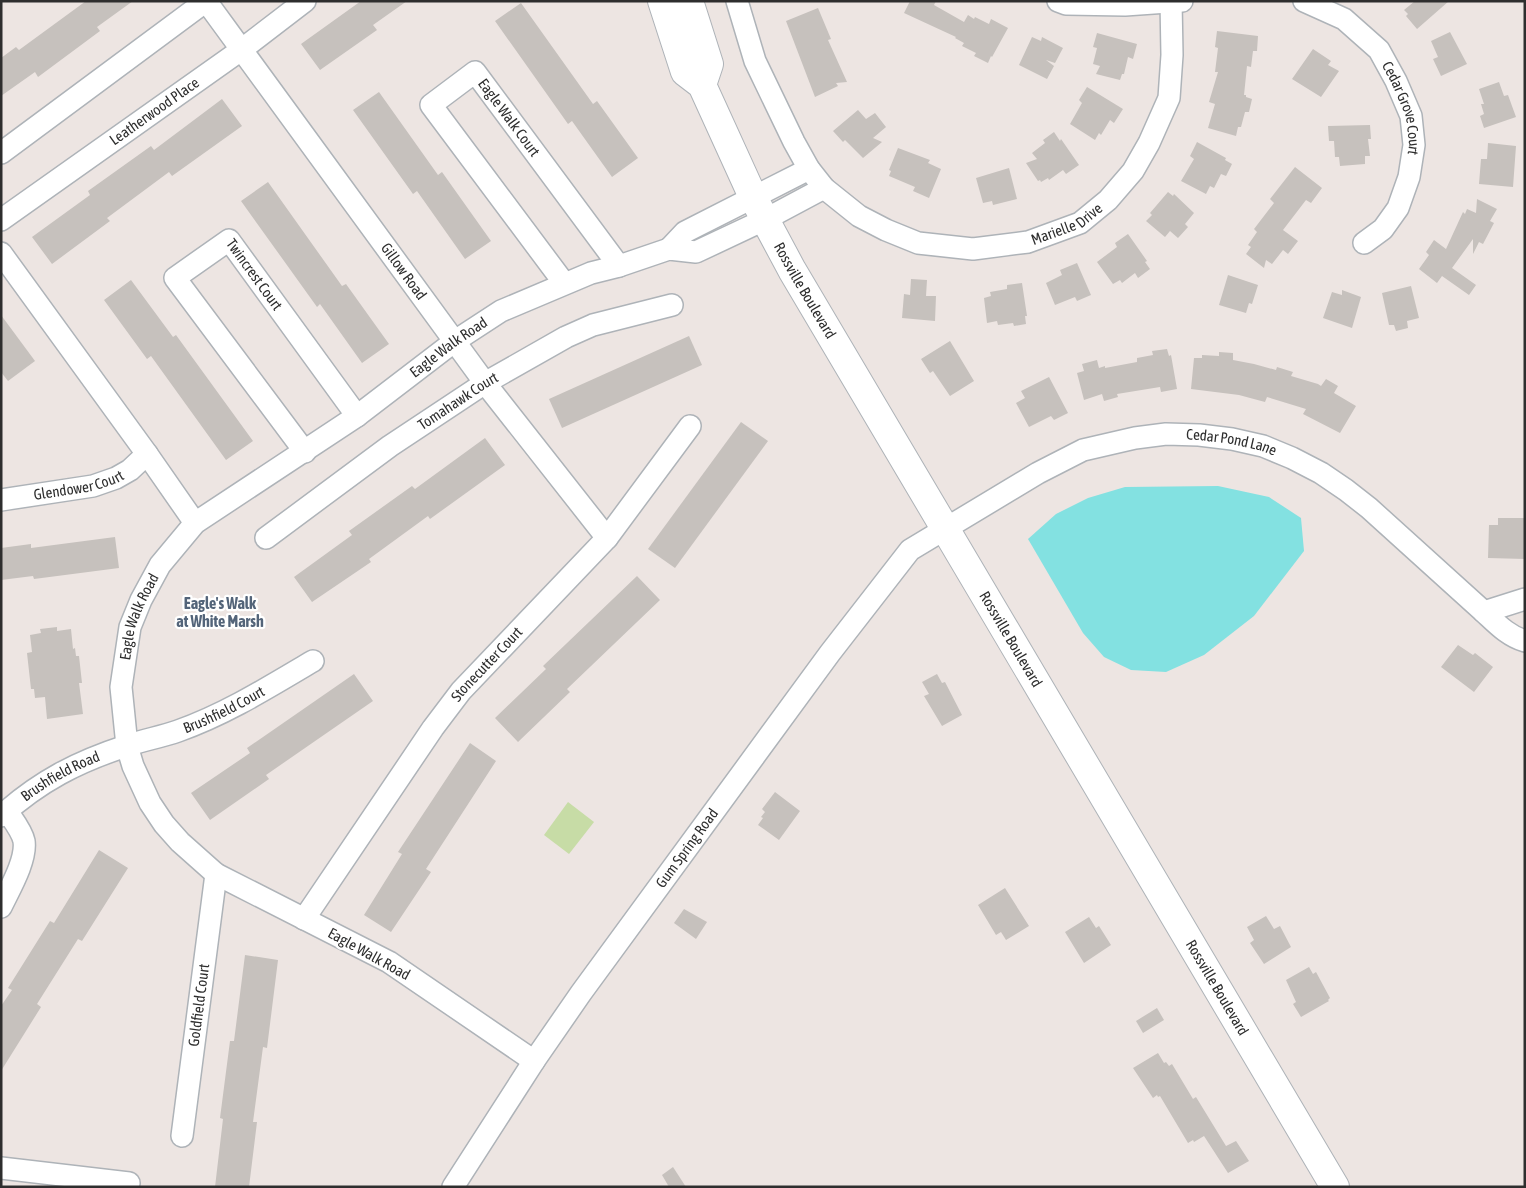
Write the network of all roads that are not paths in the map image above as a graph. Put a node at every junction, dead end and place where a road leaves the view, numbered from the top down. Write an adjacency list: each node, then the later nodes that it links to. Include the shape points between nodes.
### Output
1 (206, 1): 9 (street, Gillow Road); 11 (street)
2 (305, 1): 9 (street, Leatherwood Place)
3 (662, 1): 10 (main road, Rossville Boulevard, via 685,72)
4 (689, 1): 10 (main road, via 709,64)
5 (737, 1): 12 (street, Marielle Drive, via 755,61)
6 (1058, 1): 8 (street, via 1066,4 1125,5)
7 (1304, 1): 16 (street, Cedar Grove Court, via 1344,19 1379,50 1411,116 1414,145 1409,177 1398,208 1383,229)
8 (1175, 2): 13 (street, Marielle Drive, via 1169,98 1133,170 1108,200 1080,222 1028,242 974,249 918,243 859,216)
9 (241, 50): 15 (street, Leatherwood Place); 21 (street, Gillow Road)
10 (702, 84): 14 (main road, Rossville Boulevard)
11 (1, 153)
12 (809, 169): 13 (street, Marielle Drive); 14 (street)
13 (824, 188): 14 (street)
14 (759, 208): 18 (street, Eagle Walk Road, via 685,232 669,249); 29 (main road, Rossville Boulevard, via 792,270)
15 (1, 220)
16 (1364, 243)
17 (1, 253): 26 (street)
18 (619, 266): 19 (street, Eagle Walk Road); 19 (street, Eagle Walk Court, via 475,72 431,105)
19 (564, 283): 21 (street, Eagle Walk Road, via 501,311)
20 (672, 305): 22 (street, Tomahawk Court, via 593,325)
21 (455, 341): 22 (street, Gillow Road); 23 (street, Eagle Walk Road)
22 (485, 383): 30 (street, Tomahawk Court, via 390,446); 31 (street, Gillow Road)
23 (358, 416): 25 (street, Eagle Walk Road); 25 (street, Twincrest Court, via 229,240 175,278)
24 (690, 426): 31 (street, Stonecutter Court)
25 (305, 452): 28 (street, Eagle Walk Road)
26 (147, 454): 27 (street, Glendower Court, via 130,470 101,483); 28 (street)
27 (1, 500)
28 (195, 523): 36 (street, Eagle Walk Road, via 160,565 130,627 121,687)
29 (945, 528): 33 (street, Cedar Pond Lane, via 1083,450 1166,434 1232,439 1263,446 1292,458 1340,486 1369,508); 41 (street, Gum Spring Road, via 910,550 830,653); 46 (main road, Rossville Boulevard)
30 (266, 538)
31 (607, 538): 40 (street, Stonecutter Court, via 461,691)
32 (1525, 599): 33 (street)
33 (1484, 612): 34 (street, Cedar Pond Lane, via 1504,631)
34 (1525, 641)
35 (312, 661): 36 (street, Brushfield Court, via 259,694 213,717 177,732)
36 (127, 746): 37 (street, Brushfield Road, via 55,775); 38 (street, Eagle Walk Road, via 150,803 164,824)
37 (4, 814): 39 (street, via 20,832 24,852)
38 (216, 874): 40 (street, Eagle Walk Road); 42 (street, Goldfield Court)
39 (1, 907)
40 (304, 919): 41 (street, Eagle Walk Road, via 389,962)
41 (534, 1061): 45 (street, Gum Spring Road)
42 (182, 1136)
43 (1, 1168): 44 (street)
44 (129, 1183)
45 (453, 1187)
46 (1335, 1187)

